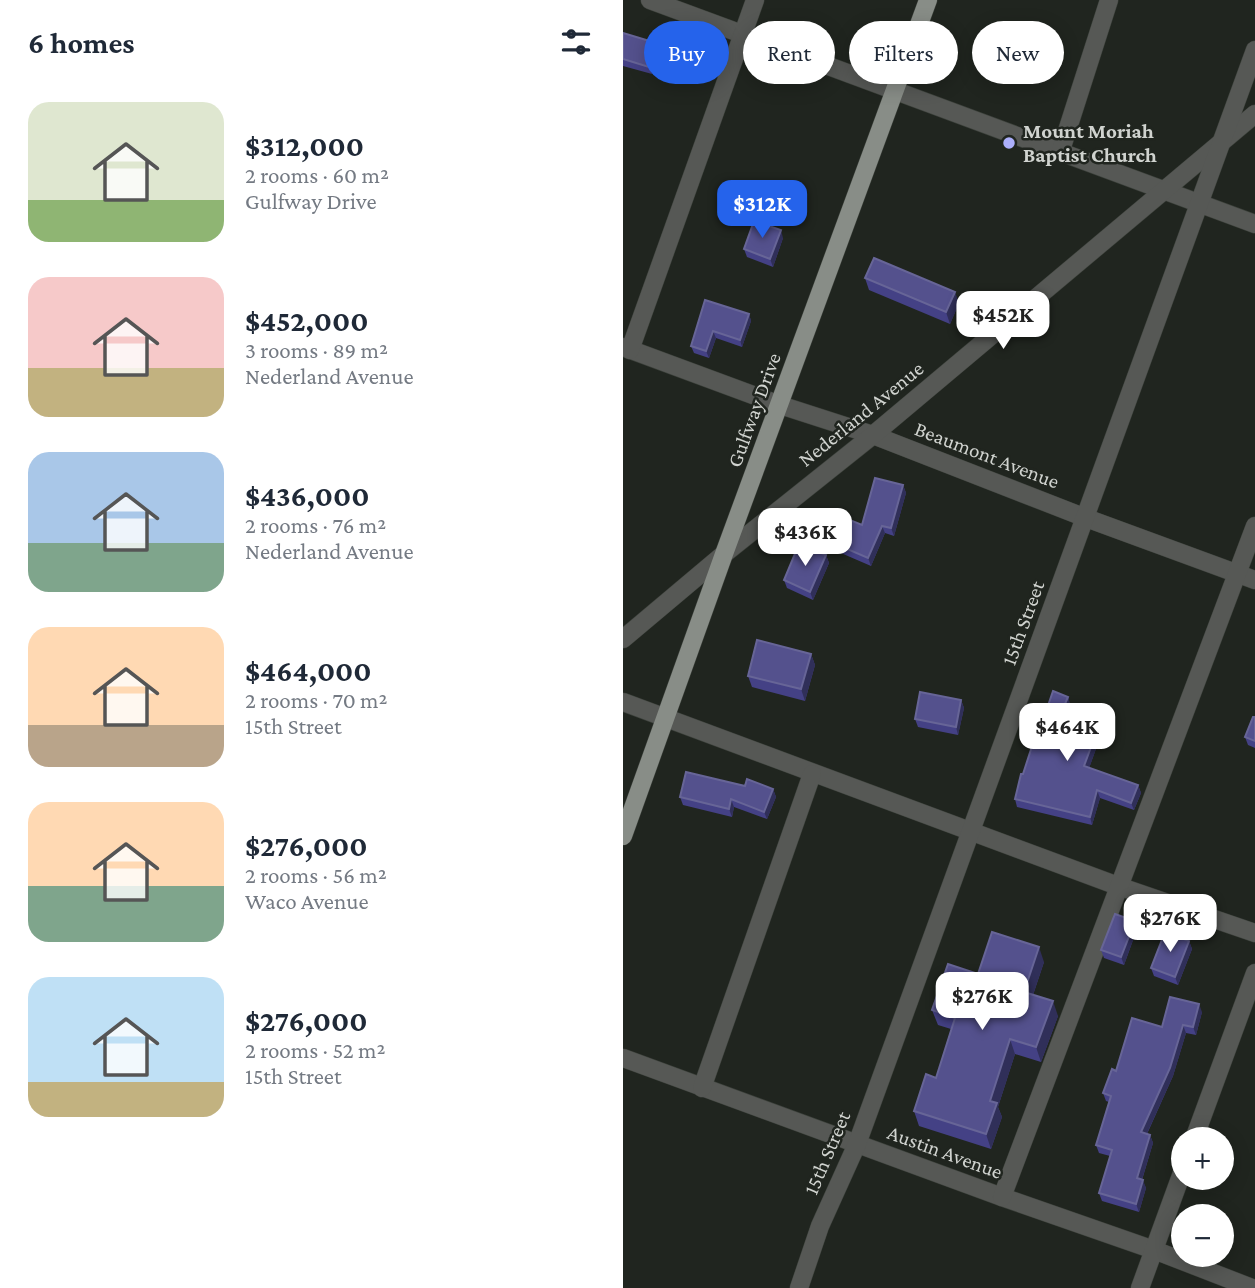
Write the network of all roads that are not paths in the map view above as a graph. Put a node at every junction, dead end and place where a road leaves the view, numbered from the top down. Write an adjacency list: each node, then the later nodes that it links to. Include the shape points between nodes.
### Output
1 (650, 0): 6 (street)
2 (755, 0): 5 (street)
3 (928, 0): 9 (main road, Gulfway Drive)
4 (1109, 0): 12 (street)
5 (748, 21)
6 (743, 34): 16 (street)
7 (1255, 50): 11 (street, 15th Street)
8 (835, 68): 9 (street)
9 (895, 90): 12 (street); 17 (main road, Gulfway Drive)
10 (1255, 114): 11 (street, Nederland Avenue)
11 (1220, 144): 13 (street, Nederland Avenue); 14 (street, 15th Street)
12 (1060, 153): 13 (street)
13 (1165, 189): 14 (street); 18 (street, Nederland Avenue)
14 (1201, 204): 15 (street); 19 (street, 15th Street)
15 (1255, 224)
16 (627, 348): 17 (street, Beaumont Avenue)
17 (781, 405): 18 (street, Beaumont Avenue); 21 (main road, Gulfway Drive)
18 (873, 435): 19 (street, Beaumont Avenue); 21 (street, Nederland Avenue)
19 (1086, 518): 22 (street, Beaumont Avenue); 28 (street, 15th Street)
20 (1255, 526): 22 (street)
21 (724, 554): 24 (street, Nederland Avenue); 26 (main road, Gulfway Drive)
22 (1237, 574): 23 (street, Beaumont Avenue); 30 (street)
23 (1255, 580)
24 (623, 639)
25 (623, 702): 26 (street)
26 (666, 719): 27 (street); 29 (main road, Gulfway Drive)
27 (812, 774): 28 (street); 34 (street)
28 (972, 832): 30 (street); 36 (street, 15th Street)
29 (623, 836)
30 (1118, 886): 31 (street); 38 (street)
31 (1255, 933)
32 (1255, 973): 35 (street)
33 (623, 1058): 34 (street, Austin Avenue)
34 (702, 1088): 36 (street, Austin Avenue)
35 (1198, 1127)
36 (857, 1144): 38 (street, Austin Avenue); 40 (street, 15th Street, via 820,1226)
37 (1176, 1190): 39 (street)
38 (1002, 1198): 39 (street, Austin Avenue)
39 (1154, 1250): 41 (street); 42 (street, Austin Avenue)
40 (799, 1288)
41 (1140, 1288)
42 (1252, 1288)

